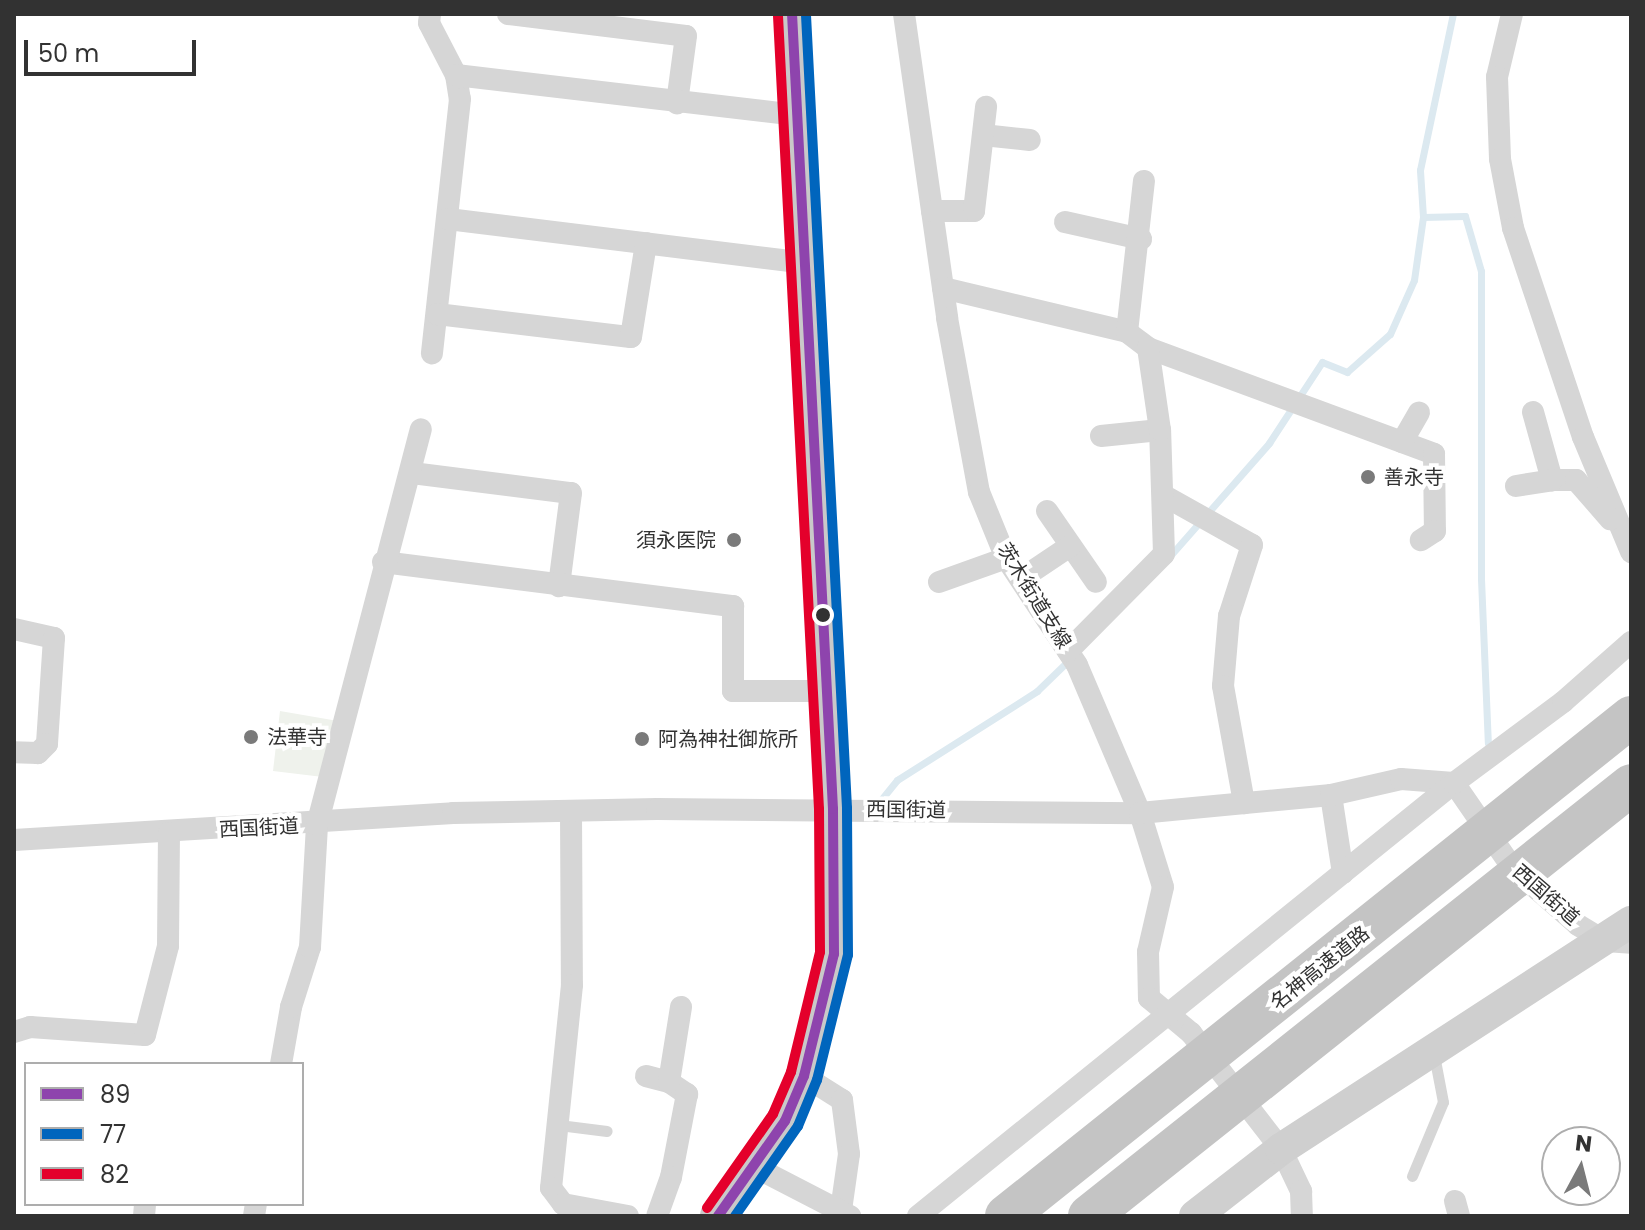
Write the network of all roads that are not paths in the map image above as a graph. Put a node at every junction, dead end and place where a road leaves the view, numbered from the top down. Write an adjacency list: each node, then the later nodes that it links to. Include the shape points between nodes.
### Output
1 (430, 14): 6 (street, via 429,23)
2 (508, 14): 7 (street, via 686,36)
3 (792, 14): 9 (main road)
4 (904, 14): 13 (street, 茨木街道支線)
5 (1512, 14): 36 (street, via 1497,77 1500,159 1513,228 1583,437)
6 (456, 75): 7 (street); 14 (street, via 460,127)
7 (677, 103): 9 (street)
8 (986, 107): 10 (street)
9 (798, 115): 18 (main road)
10 (983, 135): 11 (street); 13 (street, via 974,211)
11 (1030, 140)
12 (1144, 181): 16 (street)
13 (932, 211): 19 (street, 茨木街道支線)
14 (448, 219): 17 (street); 20 (street)
15 (1065, 222): 16 (street)
16 (1141, 239): 21 (street)
17 (646, 243): 18 (street); 20 (street, via 631,337)
18 (806, 263): 47 (main road)
19 (943, 288): 21 (street); 38 (street, 茨木街道支線, via 979,492)
20 (437, 314): 23 (street)
21 (1127, 332): 22 (street)
22 (1148, 348): 27 (street); 29 (street)
23 (432, 353)
24 (1419, 412): 29 (street)
25 (1533, 412): 31 (street)
26 (421, 429): 30 (street)
27 (1160, 430): 28 (street); 33 (street)
28 (1101, 436)
29 (1402, 442): 35 (street, via 1434,454 1435,531)
30 (412, 473): 39 (street); 43 (street, via 571,493)
31 (1552, 480): 32 (street); 36 (street, via 1576,480)
32 (1516, 486)
33 (1163, 495): 46 (street, via 1164,554); 53 (street, via 1252,545 1229,616 1223,686)
34 (1047, 511): 37 (street)
35 (1421, 540)
36 (1627, 543)
37 (1070, 546): 40 (street); 42 (street)
38 (1006, 558): 40 (street, 茨木街道支線); 41 (street)
39 (383, 562): 43 (street); 57 (street)
40 (1021, 579): 46 (street, 茨木街道支線)
41 (939, 582)
42 (1096, 582)
43 (559, 586): 47 (street, via 733,606 733,691)
44 (14, 629): 49 (street, via 54,638 47,744 38,753)
45 (1631, 642): 50 (street, via 1563,702)
46 (1068, 651): 56 (street, 茨木街道支線)
47 (827, 691): 54 (main road)
48 (1631, 717): 80 (highway, 名神高速道路)
49 (14, 752)
50 (1454, 783): 52 (street, 西国街道, via 1401,779); 60 (street); 61 (street, 西国街道, via 1512,867 1578,925)
51 (1631, 785): 81 (highway)
52 (1331, 795): 53 (street, 西国街道); 60 (street)
53 (1244, 803): 56 (street, 西国街道)
54 (833, 809): 55 (street, 西国街道); 56 (street, 西国街道); 68 (main road, via 834,954)
55 (571, 812): 57 (street, 西国街道, via 453,813); 70 (street, via 572,985)
56 (1140, 813): 63 (street, 茨木街道支線, via 1163,887 1148,952 1149,998)
57 (317, 825): 58 (street, 西国街道); 66 (street, via 310,947)
58 (169, 833): 59 (street, 西国街道); 64 (street, via 168,946 145,1035 30,1027)
59 (14, 840)
60 (1343, 873): 63 (street)
61 (1622, 935): 65 (street)
62 (681, 1007): 69 (street)
63 (1168, 1017): 72 (street, 茨木街道支線, via 1191,1033); 79 (street)
64 (14, 1032)
65 (1433, 1051): 72 (street); 74 (lane, via 1443,1102)
66 (281, 1062)
67 (646, 1076): 69 (street)
68 (804, 1076): 73 (main road); 75 (street, via 842,1100 849,1154)
69 (669, 1082): 77 (street, via 687,1094 686,1113)
70 (559, 1125): 71 (lane); 76 (street, via 551,1188 563,1204)
71 (607, 1131)
72 (1281, 1149): 82 (street); 83 (street, 茨木街道支線, via 1301,1191)
73 (757, 1168): 75 (street); 78 (main road)
74 (1412, 1176)
75 (845, 1213)
76 (628, 1216)
77 (657, 1216)
78 (718, 1216)
79 (918, 1216)
80 (1006, 1216)
81 (1089, 1216)
82 (1195, 1216)
83 (1302, 1216)

